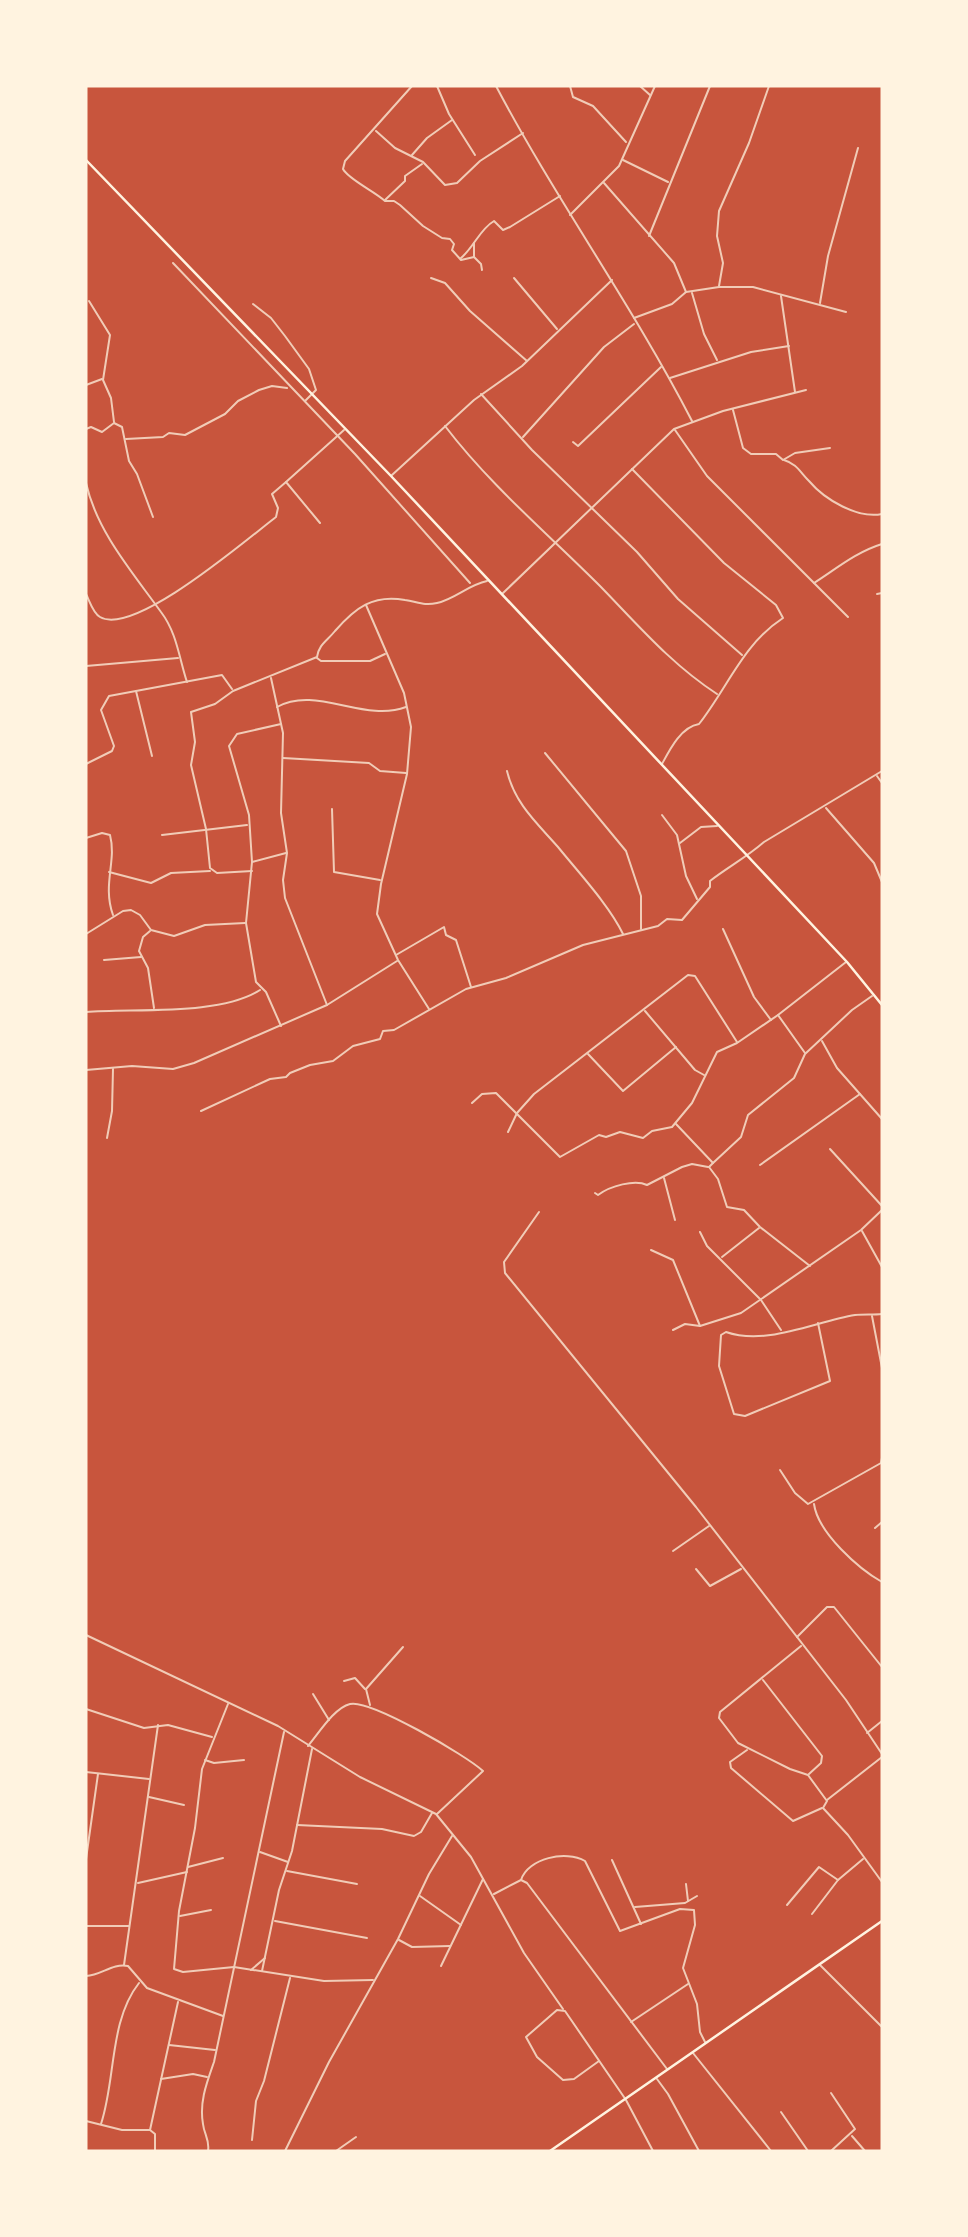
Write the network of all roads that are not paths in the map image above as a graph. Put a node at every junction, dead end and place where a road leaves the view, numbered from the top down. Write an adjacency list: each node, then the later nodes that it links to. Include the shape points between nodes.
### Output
1 (412, 86): 11 (street)
2 (437, 86): 10 (street)
3 (496, 86): 12 (street)
4 (570, 86): 13 (street, via 573,97 593,106)
5 (640, 86): 9 (street)
6 (654, 86): 9 (street)
7 (710, 86): 21 (street)
8 (769, 86): 34 (street, via 750,143 719,211 717,236 723,263)
9 (651, 95): 13 (street)
10 (452, 120): 15 (street); 16 (street)
11 (376, 130): 15 (street, via 383,140); 23 (street, via 345,161 343,169)
12 (524, 132): 19 (street, via 452,185 445,185); 22 (street)
13 (628, 144): 17 (street)
14 (858, 148): 40 (street, via 828,256)
15 (411, 155): 19 (street)
16 (475, 155)
17 (622, 159): 20 (street); 21 (street)
18 (86, 160): 55 (main road)
19 (423, 162): 23 (street)
20 (604, 182): 24 (street); 25 (street)
21 (669, 182): 25 (street)
22 (560, 196): 24 (street); 26 (street, via 503,230 494,221 485,224)
23 (384, 201): 28 (street, via 394,201 435,234 450,239)
24 (569, 216): 33 (street)
25 (649, 236): 35 (street, via 678,269)
26 (474, 242): 27 (street); 28 (street)
27 (474, 257): 28 (street); 30 (street)
28 (460, 258)
29 (173, 263): 52 (street)
30 (482, 270)
31 (431, 278): 46 (street, via 445,283)
32 (514, 278): 44 (street)
33 (612, 280): 42 (street); 44 (street)
34 (719, 287): 36 (street); 37 (street, via 752,287)
35 (686, 292): 36 (street); 42 (street, via 672,304)
36 (691, 292): 47 (street)
37 (781, 295): 40 (street); 45 (street)
38 (89, 301): 50 (street, via 110,335)
39 (253, 304): 55 (street, via 271,318 309,369 317,390)
40 (820, 305): 41 (street)
41 (846, 312)
42 (633, 319): 43 (street)
43 (635, 323): 48 (street); 66 (street, via 604,346)
44 (558, 330): 46 (street)
45 (789, 346): 47 (street); 54 (street)
46 (527, 361): 56 (street)
47 (718, 362): 49 (street)
48 (662, 366): 49 (street); 68 (street, via 578,446)
49 (670, 378): 59 (street)
50 (103, 379): 51 (street); 60 (street)
51 (86, 385)
52 (290, 388): 57 (street); 67 (street, via 259,390 185,435)
53 (806, 390): 54 (street)
54 (795, 392): 58 (street)
55 (312, 394): 57 (street); 64 (main road)
56 (481, 394): 61 (street); 66 (street)
57 (304, 402): 65 (street)
58 (733, 409): 59 (street); 70 (street, via 747,452 780,455)
59 (692, 421): 63 (street)
60 (114, 423): 62 (street, via 102,432); 67 (street, via 122,427)
61 (445, 426): 72 (street); 80 (street, via 514,504)
62 (86, 429)
63 (674, 429): 71 (street); 83 (street, via 707,476)
64 (344, 430): 65 (street); 72 (main road)
65 (336, 435): 73 (street); 84 (street)
66 (522, 438): 76 (street)
67 (126, 439): 78 (street, via 129,461)
68 (573, 442)
69 (830, 448): 70 (street, via 795,453)
70 (783, 460): 77 (street, via 798,467 811,484 847,509)
71 (632, 469): 76 (street); 93 (street, via 724,564 776,606 783,618)
72 (391, 476): 82 (main road)
73 (286, 482): 79 (street); 90 (street, via 272,494 278,508 276,517)
74 (86, 483): 75 (street)
75 (87, 495): 90 (street, via 117,551)
76 (593, 509): 80 (street); 93 (street, via 678,598)
77 (882, 514)
78 (153, 517)
79 (320, 523)
80 (557, 543): 87 (street); 101 (street, via 667,658)
81 (882, 544): 83 (street, via 865,549 845,565 836,565)
82 (487, 581): 84 (street); 87 (main road)
83 (814, 583): 91 (street)
84 (471, 585): 89 (street, via 442,602 423,606 377,598)
85 (882, 593): 88 (street)
86 (86, 594): 90 (street, via 102,619 118,620)
87 (501, 594): 109 (main road)
88 (877, 594)
89 (365, 604): 92 (street); 94 (street, via 320,646)
90 (156, 607): 95 (street, via 176,641)
91 (848, 617)
92 (386, 653): 94 (street, via 370,661 321,661); 102 (street)
93 (743, 655): 101 (street)
94 (317, 657): 97 (street)
95 (180, 658): 96 (street); 98 (street)
96 (86, 666)
97 (271, 677): 100 (street); 103 (street)
98 (187, 682): 99 (street); 100 (street, via 222,675)
99 (136, 690): 106 (street); 108 (street, via 104,700 101,710 114,746)
100 (233, 691): 120 (street, via 215,704 191,712 195,743 191,765)
101 (718, 695): 109 (street, via 699,724 679,737)
102 (407, 706): 103 (street, via 393,712 360,711 302,699); 112 (street, via 411,727)
103 (277, 707): 104 (street)
104 (281, 724): 107 (street); 118 (street, via 237,734 229,742)
105 (545, 753): 135 (street, via 626,851 641,897)
106 (152, 756)
107 (283, 758): 112 (street, via 369,763 380,771); 124 (street, via 281,813)
108 (86, 764)
109 (662, 765): 119 (main road)
110 (507, 771): 139 (street, via 514,793 530,817 608,909)
111 (882, 771): 113 (street)
112 (407, 774): 130 (street)
113 (877, 775): 114 (street); 115 (street)
114 (882, 783)
115 (825, 808): 125 (street, via 764,842); 131 (street, via 874,863)
116 (332, 809): 130 (street, via 334,872)
117 (662, 815): 123 (street)
118 (249, 825): 120 (street); 126 (street)
119 (719, 826): 123 (street, via 701,827); 125 (main road)
120 (206, 829): 121 (street); 127 (street)
121 (162, 835)
122 (86, 838): 129 (street, via 110,835)
123 (680, 843): 132 (street, via 686,876)
124 (287, 853): 126 (street); 148 (street, via 285,898)
125 (747, 857): 132 (street, via 710,881 710,887); 144 (main road)
126 (252, 862): 128 (street)
127 (211, 870): 128 (street); 129 (street, via 171,873 151,883)
128 (252, 871): 134 (street)
129 (108, 872): 133 (street)
130 (382, 880): 140 (street, via 377,914)
131 (882, 882)
132 (697, 899): 135 (street, via 682,920 667,919)
133 (113, 916): 137 (street, via 136,911); 138 (street)
134 (246, 923): 137 (street, via 205,925 174,936); 146 (street)
135 (641, 929): 139 (street)
136 (723, 929): 155 (street, via 754,997)
137 (151, 930): 141 (street, via 140,944)
138 (86, 934)
139 (623, 935): 145 (street, via 583,945)
140 (396, 956): 143 (street); 145 (street, via 444,927 446,935 456,940)
141 (142, 957): 142 (street); 150 (street)
142 (104, 960)
143 (398, 960): 148 (street); 151 (street)
144 (847, 962): 147 (main road); 154 (street)
145 (471, 988): 151 (street)
146 (261, 989): 150 (street, via 251,996 209,1006); 156 (street)
147 (873, 995): 149 (main road); 157 (street)
148 (327, 1005): 156 (street)
149 (882, 1005)
150 (155, 1008): 153 (street)
151 (429, 1009): 167 (street, via 394,1030 383,1031 380,1040 341,1052 333,1061 270,1079)
152 (644, 1010): 158 (street, via 676,982 693,974); 159 (street); 160 (street)
153 (86, 1012)
154 (778, 1015): 155 (street); 161 (street)
155 (771, 1020): 158 (street)
156 (281, 1026): 162 (street, via 182,1067)
157 (821, 1040): 161 (street); 165 (street)
158 (737, 1043): 164 (street, via 717,1052)
159 (676, 1047): 160 (street, via 623,1091); 164 (street)
160 (587, 1053): 168 (street, via 537,1091)
161 (805, 1054): 174 (street, via 794,1078 748,1115 741,1137)
162 (113, 1068): 163 (street); 172 (street)
163 (86, 1070)
164 (704, 1075): 170 (street, via 692,1103)
165 (860, 1094): 169 (street); 175 (street)
166 (472, 1103): 168 (street, via 482,1094 496,1093)
167 (201, 1111)
168 (517, 1113): 170 (street, via 560,1157 599,1135 620,1132 643,1138); 171 (street)
169 (882, 1119)
170 (675, 1123): 174 (street)
171 (508, 1132)
172 (107, 1138)
173 (830, 1149): 179 (street)
174 (713, 1163): 176 (street)
175 (760, 1165)
176 (709, 1167): 177 (street, via 692,1164); 182 (street, via 718,1178 727,1207 744,1210)
177 (664, 1177): 178 (street, via 647,1185 636,1182); 181 (street)
178 (595, 1193)
179 (882, 1208): 183 (street)
180 (540, 1212): 201 (street, via 503,1270)
181 (675, 1220)
182 (760, 1227): 186 (street); 187 (street)
183 (861, 1230): 187 (street); 188 (street)
184 (700, 1232): 186 (street, via 707,1246)
185 (651, 1250): 193 (street, via 673,1260)
186 (721, 1257): 189 (street)
187 (810, 1266): 189 (street)
188 (882, 1267)
189 (761, 1300): 193 (street, via 741,1313); 195 (street)
190 (882, 1314): 191 (street)
191 (872, 1315): 192 (street); 196 (street)
192 (818, 1323): 195 (street); 195 (street, via 831,1381 746,1416 734,1414 719,1366 721,1335 768,1337)
193 (700, 1326): 194 (street, via 685,1324)
194 (673, 1330)
195 (782, 1331)
196 (882, 1368)
197 (882, 1458): 199 (street, via 881,1463)
198 (780, 1470): 199 (street, via 803,1502)
199 (814, 1502): 206 (street, via 832,1539 864,1573)
200 (882, 1522): 202 (street)
201 (710, 1525): 203 (street); 204 (street)
202 (875, 1528)
203 (673, 1551)
204 (742, 1568): 205 (street, via 710,1586); 208 (street)
205 (696, 1569)
206 (882, 1583)
207 (86, 1635): 216 (street)
208 (796, 1637): 209 (street); 211 (street, via 827,1608 834,1607)
209 (802, 1645): 212 (street); 223 (street)
210 (403, 1647): 214 (street)
211 (882, 1667)
212 (762, 1679): 227 (street, via 718,1716 731,1736); 233 (street, via 822,1756)
213 (344, 1681): 214 (street, via 355,1678)
214 (366, 1689): 217 (street)
215 (313, 1694): 219 (street)
216 (228, 1703): 222 (street); 224 (street)
217 (370, 1706): 219 (street, via 346,1705); 240 (street, via 431,1737 483,1771)
218 (86, 1709): 221 (street, via 144,1728)
219 (330, 1721): 225 (street)
220 (882, 1721): 223 (street)
221 (158, 1726): 224 (street); 234 (street)
222 (285, 1731): 225 (street); 243 (street)
223 (867, 1733): 228 (street)
224 (213, 1738): 229 (street)
225 (309, 1746): 226 (street)
226 (312, 1748): 239 (street, via 399,1799); 241 (street)
227 (748, 1749): 233 (street); 238 (street, via 730,1762 731,1768 793,1821)
228 (882, 1756): 236 (street)
229 (204, 1760): 230 (street); 249 (street)
230 (244, 1760)
231 (86, 1772): 232 (street)
232 (98, 1774): 234 (street); 246 (street)
233 (808, 1775): 236 (street)
234 (150, 1779): 235 (street)
235 (148, 1796): 237 (street); 256 (street)
236 (827, 1801): 238 (street)
237 (184, 1805)
238 (823, 1808): 245 (street)
239 (432, 1811): 240 (street); 241 (street, via 414,1836 382,1829)
240 (436, 1814): 242 (street)
241 (296, 1825): 248 (street)
242 (452, 1835): 252 (street); 260 (street)
243 (260, 1852): 248 (street); 281 (street)
244 (223, 1858): 249 (street)
245 (864, 1858): 254 (street); 255 (street)
246 (86, 1859)
247 (612, 1860): 264 (street)
248 (289, 1862): 251 (street)
249 (188, 1867): 250 (street)
250 (188, 1871): 256 (street); 267 (street)
251 (286, 1871): 257 (street); 268 (street)
252 (484, 1878): 259 (street); 270 (street)
253 (521, 1880): 259 (street); 271 (street, via 539,1861 556,1856 579,1858 585,1861 617,1929); 292 (street, via 554,1916)
254 (838, 1880): 263 (street, via 819,1867); 266 (street)
255 (882, 1882)
256 (136, 1884): 273 (street)
257 (357, 1884)
258 (686, 1884): 262 (street)
259 (494, 1894): 290 (street, via 524,1953)
260 (419, 1896): 270 (street); 275 (street)
261 (697, 1896): 262 (street)
262 (688, 1902): 264 (street)
263 (787, 1905)
264 (634, 1907): 271 (street)
265 (211, 1910): 267 (street)
266 (812, 1914)
267 (179, 1916): 281 (street, via 174,1969)
268 (274, 1921): 274 (street); 277 (street)
269 (882, 1921): 278 (main road)
270 (461, 1924): 276 (street)
271 (642, 1925): 288 (street, via 680,1909 694,1910 695,1925 683,1968)
272 (86, 1926): 273 (street)
273 (130, 1926): 279 (street)
274 (367, 1938)
275 (398, 1939): 276 (street, via 412,1947); 286 (street)
276 (450, 1946): 280 (street)
277 (265, 1957): 282 (street); 283 (street)
278 (819, 1964): 293 (street); 294 (main road)
279 (124, 1965): 284 (street); 287 (street, via 132,1968)
280 (441, 1966)
281 (234, 1968): 282 (street); 291 (street)
282 (251, 1970): 283 (street)
283 (262, 1972): 285 (street)
284 (86, 1976)
285 (289, 1977): 286 (street, via 324,1982); 311 (street, via 256,2101)
286 (373, 1980): 314 (street)
287 (140, 1982): 289 (street); 307 (street, via 126,2001 110,2098)
288 (689, 1984): 292 (street); 294 (street)
289 (178, 2000): 291 (street); 295 (street)
290 (563, 2009): 298 (street); 298 (street, via 528,2033 525,2041 531,2050 569,2082)
291 (224, 2016): 296 (street)
292 (631, 2022): 299 (street)
293 (882, 2027)
294 (706, 2043): 297 (main road)
295 (169, 2045): 296 (street); 302 (street)
296 (216, 2050): 300 (street)
297 (692, 2053): 299 (main road); 319 (street)
298 (599, 2061): 304 (street)
299 (667, 2070): 301 (main road)
300 (208, 2077): 302 (street, via 193,2074); 313 (street, via 202,2109)
301 (656, 2078): 304 (main road); 318 (street)
302 (159, 2079): 308 (street)
303 (831, 2093): 309 (street, via 855,2127)
304 (626, 2100): 316 (main road); 317 (street)
305 (781, 2112): 320 (street)
306 (86, 2121): 307 (street)
307 (101, 2124): 308 (street, via 129,2131)
308 (150, 2130): 312 (street, via 155,2134)
309 (851, 2135): 321 (street); 322 (street)
310 (356, 2137): 315 (street)
311 (252, 2140)
312 (155, 2151)
313 (208, 2151)
314 (285, 2151)
315 (336, 2151)
316 (550, 2151)
317 (653, 2151)
318 (699, 2151)
319 (771, 2151)
320 (808, 2151)
321 (831, 2151)
322 (865, 2151)

